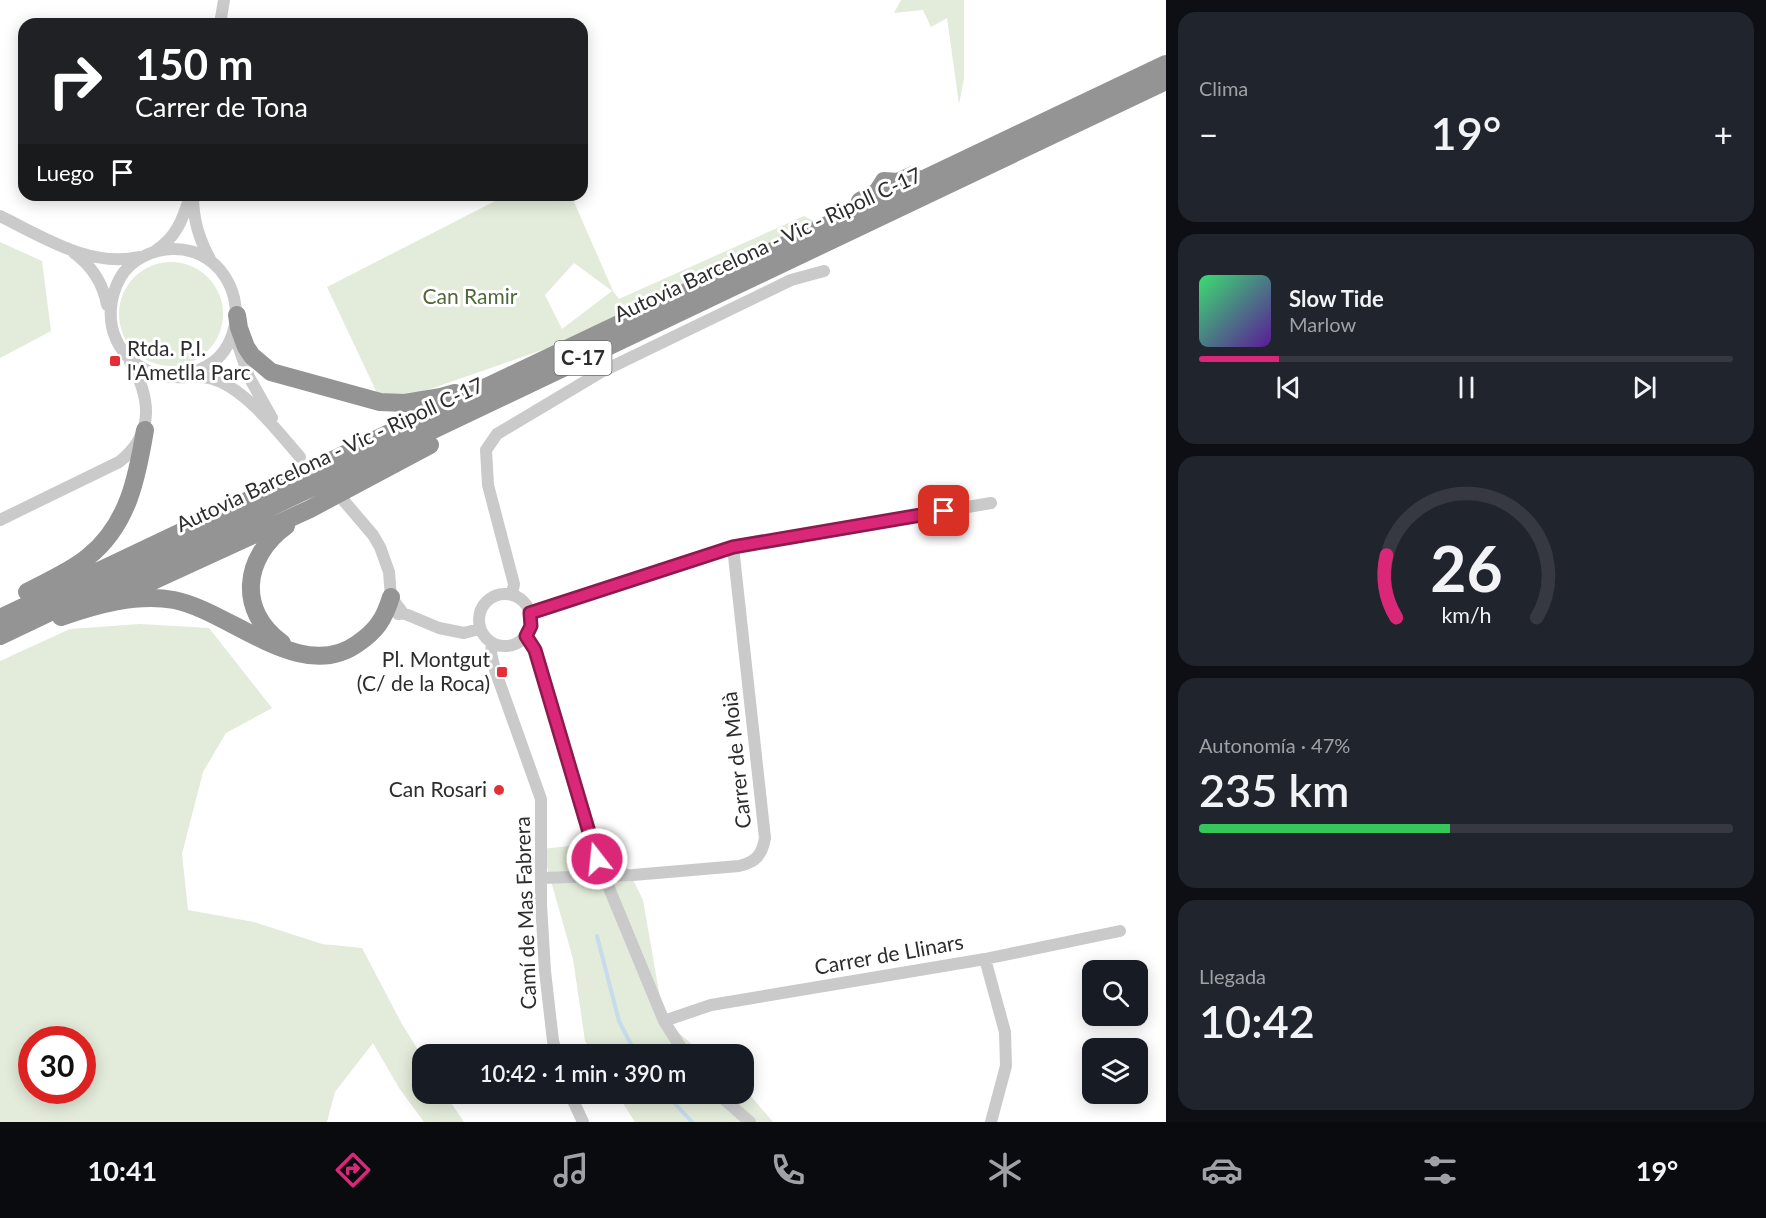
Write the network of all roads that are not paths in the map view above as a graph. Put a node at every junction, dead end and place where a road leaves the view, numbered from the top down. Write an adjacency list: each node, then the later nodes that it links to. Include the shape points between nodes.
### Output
1 (224, 0): 2 (street)
2 (221, 18)
3 (1166, 64): 16 (highway, Autovia Barcelona - Vic - Ripoll C-17 / C-17, via 966,160 934,164 898,182 884,181 878,192 830,217 820,230)
4 (1166, 81): 15 (highway, Autovia Barcelona - Vic - Ripoll C-17 / C-17)
5 (189, 201): 9 (street, via 180,226 165,245)
6 (192, 201): 10 (street, via 198,234)
7 (0, 216): 8 (street)
8 (69, 249): 9 (street, via 109,260); 12 (street, via 83,259 98,279)
9 (150, 253): 10 (street, via 174,249 194,252); 12 (street, via 136,260 122,275 112,294)
10 (212, 262): 13 (street, via 226,276 234,295)
11 (824, 271): 26 (street, via 791,280 601,372 497,434 486,450 488,485 514,584)
12 (110, 316): 14 (street, via 114,338)
13 (236, 322): 16 (highway, via 252,356 271,372 380,402 405,403 441,397); 17 (street, via 224,352 207,367); 19 (street, via 242,359 259,397)
14 (126, 356): 17 (street, via 144,369 165,376); 18 (street, via 144,394)
15 (562, 369): 23 (highway, via 505,405); 35 (highway, Autovia Barcelona - Vic - Ripoll C-17 / C-17)
16 (516, 372): 32 (highway, Autovia Barcelona - Vic - Ripoll C-17 / C-17)
17 (187, 375): 19 (street, via 212,378 235,390)
18 (145, 430): 24 (street, via 119,462); 29 (highway, via 132,494 110,536 76,566)
19 (291, 447): 20 (street)
20 (300, 457)
21 (344, 501): 27 (street, via 380,547 389,572)
22 (991, 503): 25 (street)
23 (310, 508): 28 (highway); 37 (highway, via 264,546 250,582 261,621)
24 (0, 520)
25 (733, 547): 30 (street); 38 (street, Carrer de Moià, via 765,838 763,850 749,864 739,866)
26 (512, 594): 30 (street, via 522,600); 33 (street, via 500,593 488,599 480,610)
27 (391, 597): 31 (highway)
28 (112, 602): 35 (highway); 37 (highway, via 159,598 194,605)
29 (0, 608)
30 (530, 613): 34 (street, via 531,626)
31 (394, 614): 33 (street, via 464,633); 37 (highway, via 348,650 318,657)
32 (0, 618)
33 (479, 629): 36 (street)
34 (526, 636): 36 (street, via 516,644); 38 (street, via 535,650)
35 (0, 638)
36 (492, 644): 39 (street, Camí de Mas Fabrera, via 495,670 541,799)
37 (298, 655)
38 (604, 874): 39 (street, Carrer de Moià); 42 (street)
39 (542, 878): 43 (street, Camí de Mas Fabrera, via 545,971)
40 (1120, 931): 41 (street, Carrer de Llinars)
41 (985, 959): 42 (street, Carrer de Llinars, via 711,1005); 49 (street, via 1005,1032 1006,1066)
42 (664, 1021): 44 (street)
43 (554, 1044)
44 (679, 1044)
45 (575, 1104): 47 (street)
46 (729, 1104): 48 (street)
47 (583, 1122)
48 (750, 1122)
49 (991, 1122)

